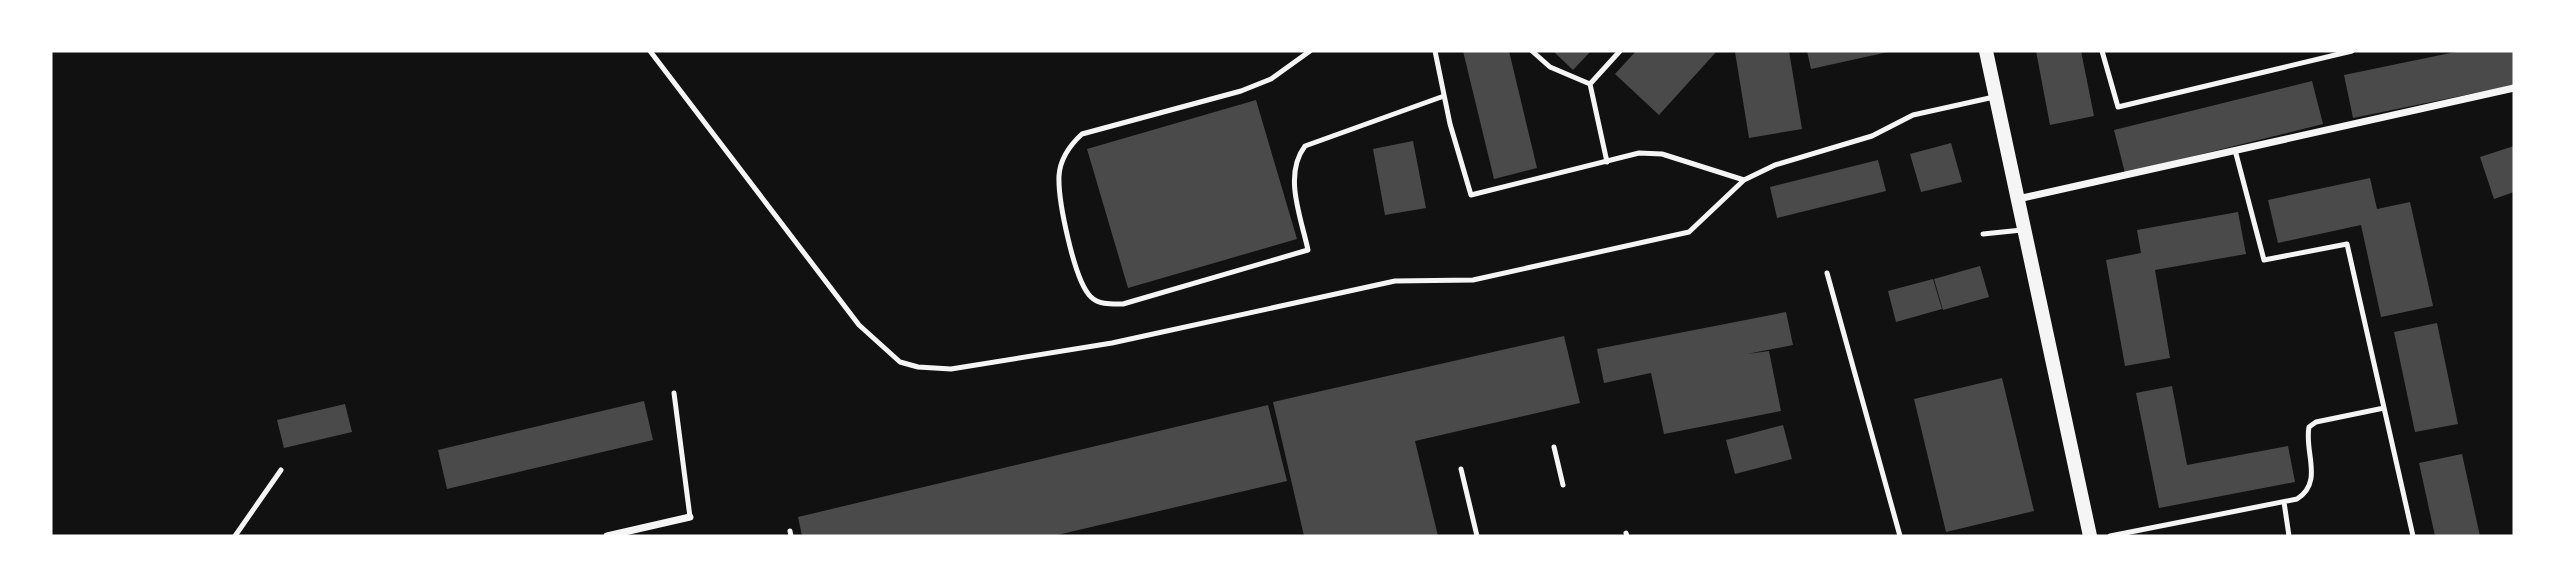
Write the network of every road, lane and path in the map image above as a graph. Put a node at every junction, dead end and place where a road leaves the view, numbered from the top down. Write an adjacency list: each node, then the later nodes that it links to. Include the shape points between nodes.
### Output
1 (650, 51): 15 (lane, via 859,325 900,362 918,367 951,369 1112,343 1395,281 1472,281 1689,232)
2 (1310, 51): 11 (lane, via 1261,83 1082,134 1071,144 1059,175 1062,202 1074,258 1091,298 1123,304 1308,250 1293,170 1305,146)
3 (1435, 51): 11 (lane)
4 (1532, 51): 9 (lane, via 1550,67)
5 (1620, 51): 9 (lane)
6 (1986, 51): 12 (main road)
7 (2102, 51): 8 (lane, via 2118,107)
8 (2352, 51)
9 (1590, 84): 14 (lane)
10 (2514, 88): 13 (street)
11 (1444, 96): 14 (lane, via 1471,195)
12 (1996, 96): 15 (lane, via 1913,115 1872,136 1775,165); 16 (main road)
13 (2235, 150): 16 (street); 21 (lane, via 2264,260 2347,243)
14 (1607, 162): 15 (lane, via 1639,153 1662,154)
15 (1744, 180)
16 (2018, 199): 17 (main road)
17 (2025, 230): 18 (lane); 32 (main road)
18 (1983, 234)
19 (1827, 273): 31 (lane)
20 (674, 393): 27 (lane)
21 (2384, 408): 26 (lane, via 2309,427 2314,474 2304,495); 35 (lane)
22 (1554, 447): 25 (lane)
23 (281, 470): 28 (lane)
24 (1461, 470): 30 (lane)
25 (1563, 485)
26 (2284, 502): 33 (lane); 34 (lane)
27 (690, 517): 29 (street)
28 (235, 536)
29 (607, 536)
30 (1477, 536)
31 (1900, 536)
32 (2090, 536)
33 (2110, 536)
34 (2289, 536)
35 (2413, 536)

